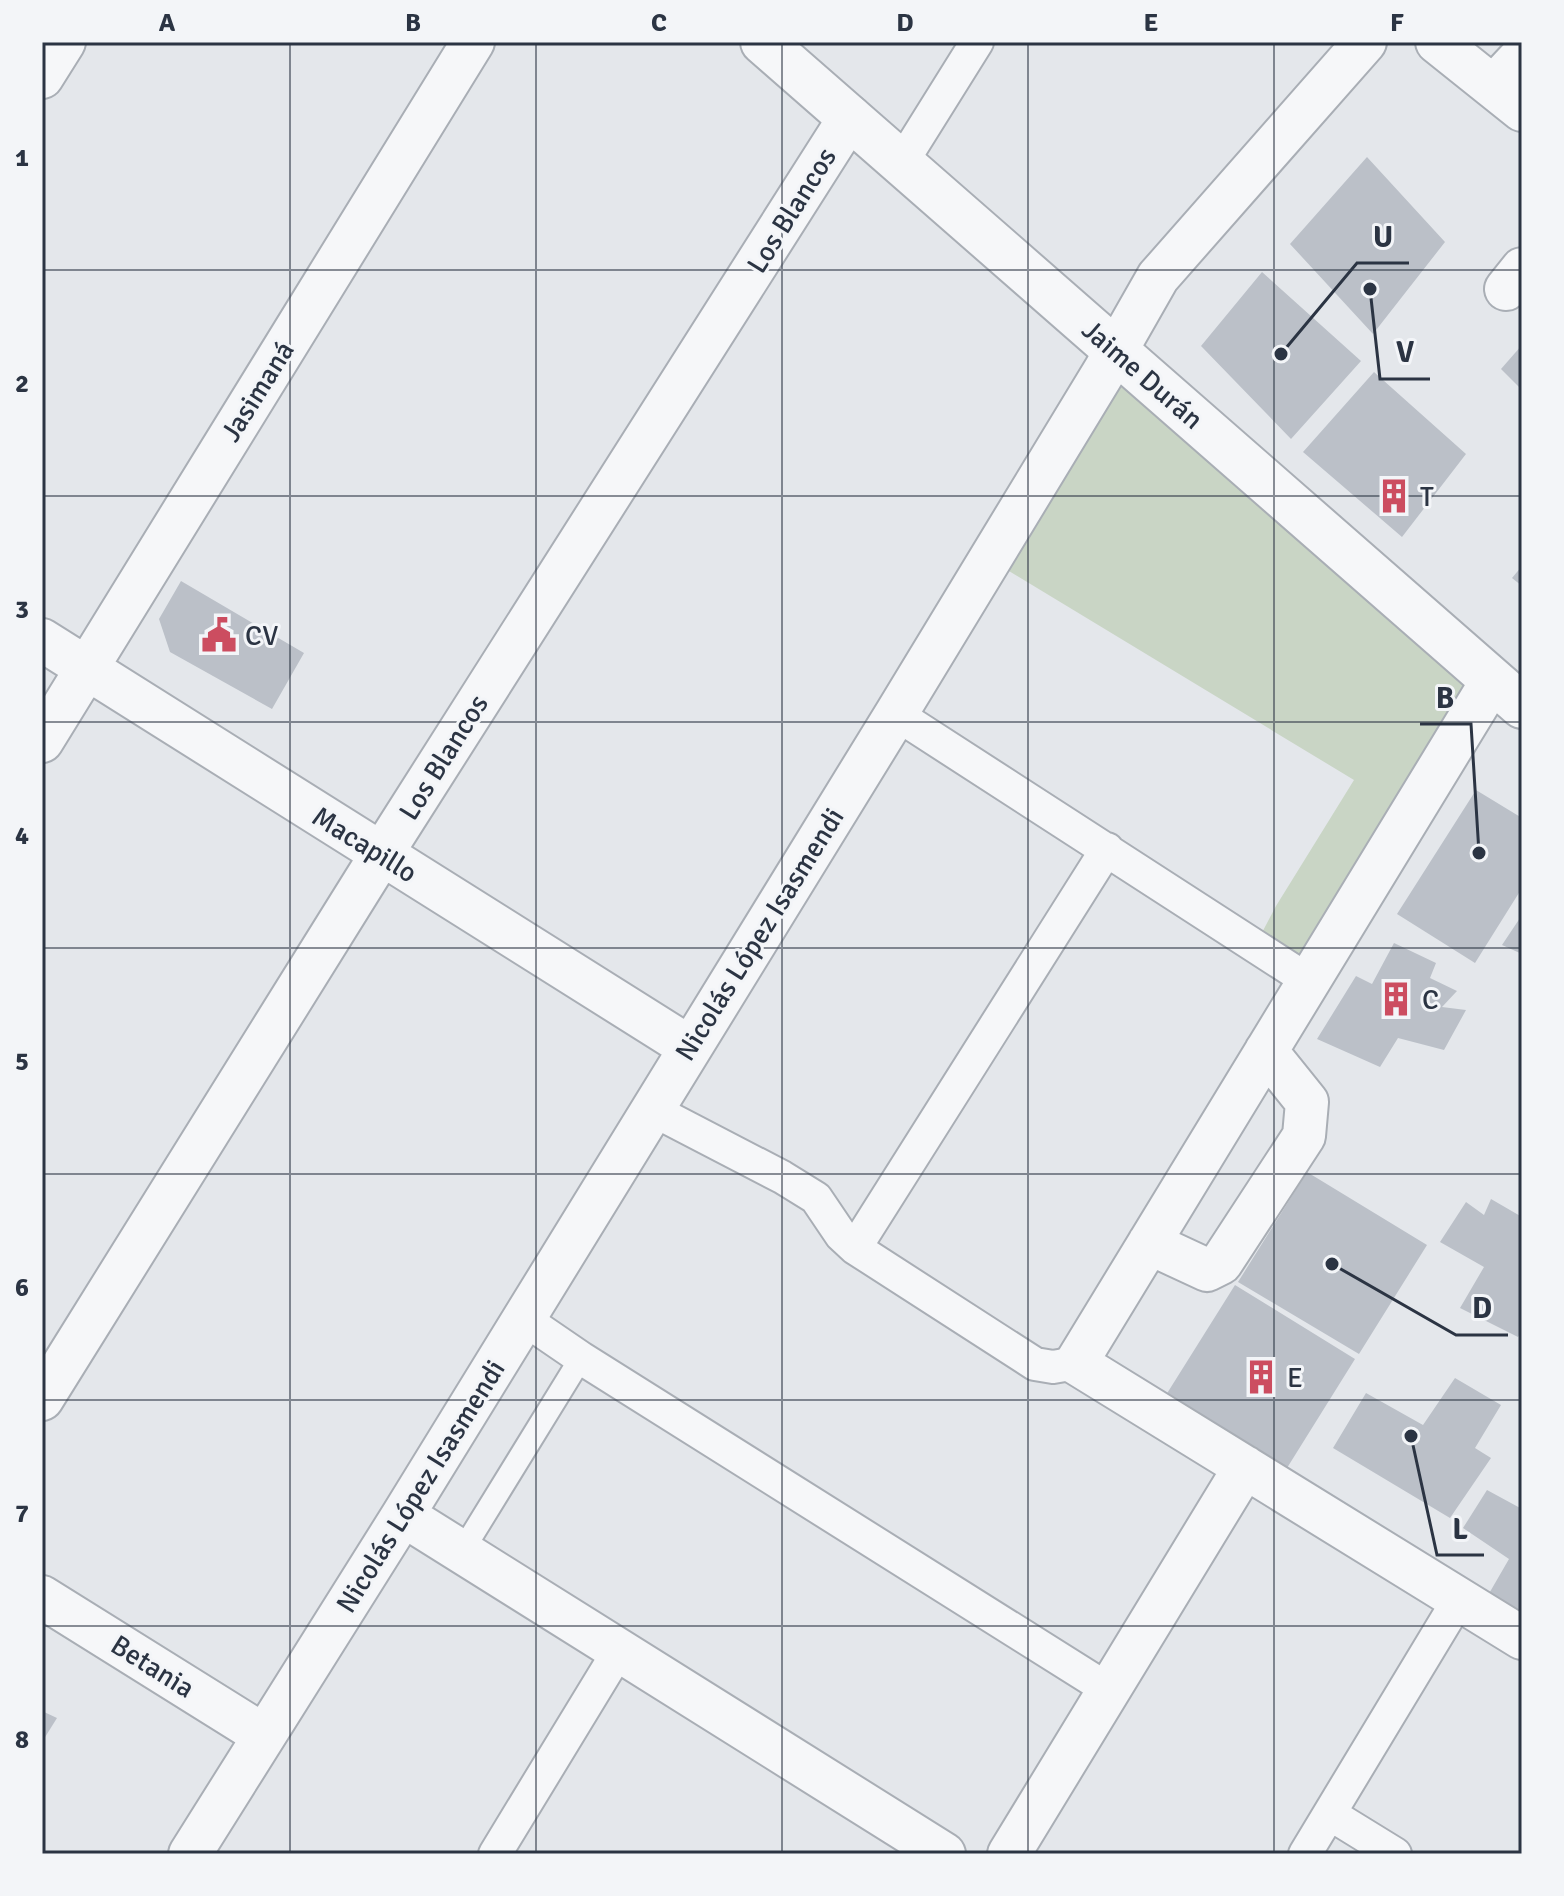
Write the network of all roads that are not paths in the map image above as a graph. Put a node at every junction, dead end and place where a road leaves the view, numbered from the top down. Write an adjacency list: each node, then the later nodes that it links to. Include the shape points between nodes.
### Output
1 (64, 42): 8 (street)
2 (473, 42): 14 (street, Jasimaná)
3 (763, 42): 10 (street, Jaime Durán)
4 (977, 42): 11 (street)
5 (1365, 42): 12 (street, Nicolás López Isasmendi, via 1158,277)
6 (1437, 42): 9 (street)
7 (1522, 56): 9 (street)
8 (42, 77)
9 (1508, 99)
10 (850, 117): 11 (street, Jaime Durán); 19 (street, Los Blancos)
11 (902, 162): 12 (street, Jaime Durán)
12 (1116, 351): 15 (street, Jaime Durán); 16 (street, Nicolás López Isasmendi)
13 (42, 640): 14 (street, Macapillo)
14 (87, 667): 17 (street, Jasimaná); 19 (street, Macapillo)
15 (1507, 693): 20 (street)
16 (896, 714): 18 (street); 21 (street, Nicolás López Isasmendi)
17 (42, 741)
18 (1107, 849): 20 (street); 25 (street)
19 (381, 855): 21 (street, Macapillo); 29 (street, Los Blancos)
20 (1309, 981): 22 (street)
21 (689, 1047): 23 (street, Nicolás López Isasmendi)
22 (1266, 1051): 24 (street); 24 (street, via 1307,1102 1304,1136 1221,1263 1207,1270)
23 (651, 1109): 25 (street, via 816,1198); 26 (street, Nicolás López Isasmendi)
24 (1149, 1243): 28 (street)
25 (855, 1248): 28 (street, via 1035,1364)
26 (524, 1319): 27 (street); 31 (street, Nicolás López Isasmendi)
27 (581, 1358): 32 (lane); 37 (street)
28 (1076, 1363): 30 (street)
29 (42, 1399)
30 (1245, 1467): 34 (street); 37 (street)
31 (403, 1515): 32 (street); 38 (street, Nicolás López Isasmendi)
32 (461, 1553): 36 (street)
33 (42, 1597): 38 (street, Betania)
34 (1459, 1599): 35 (street); 39 (street)
35 (1522, 1638)
36 (618, 1652): 41 (street); 42 (street)
37 (1109, 1690): 43 (street)
38 (263, 1735): 40 (street, Nicolás López Isasmendi)
39 (1330, 1814): 44 (street); 45 (street)
40 (190, 1854)
41 (495, 1854)
42 (944, 1854)
43 (1009, 1854)
44 (1305, 1854)
45 (1395, 1854)

